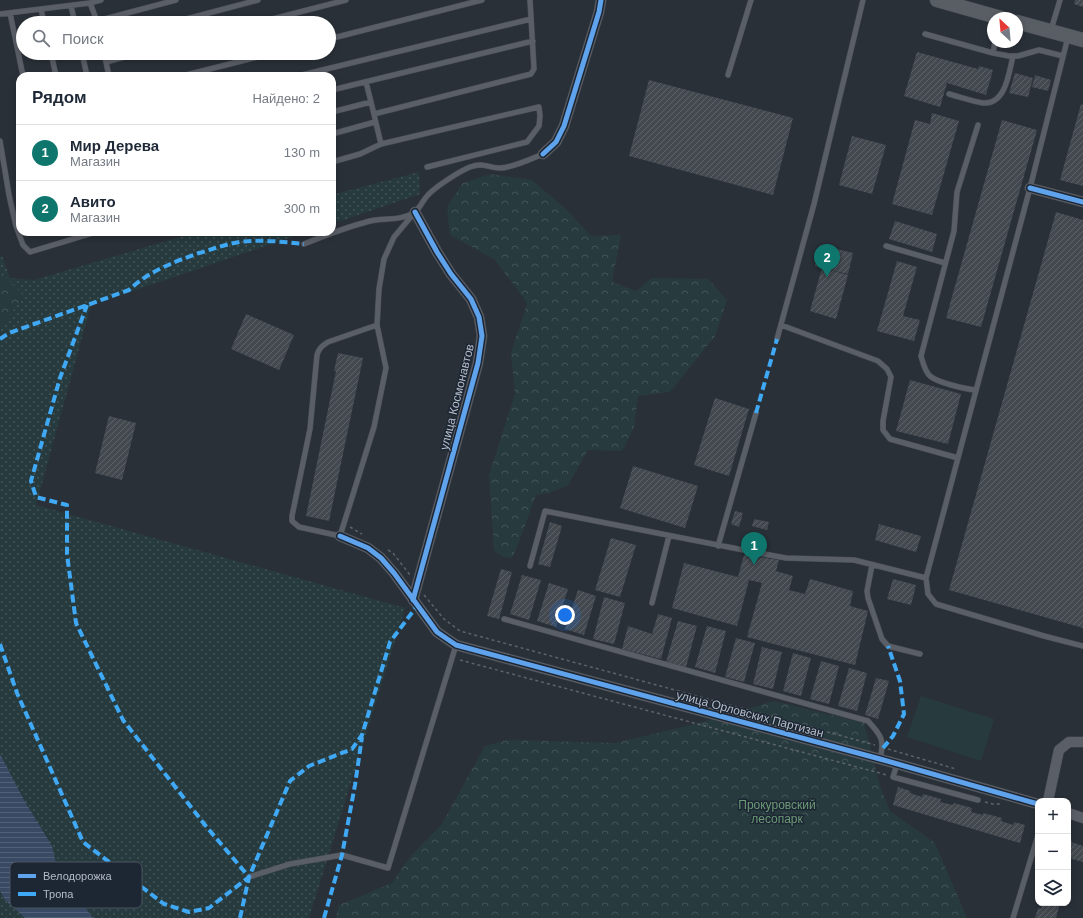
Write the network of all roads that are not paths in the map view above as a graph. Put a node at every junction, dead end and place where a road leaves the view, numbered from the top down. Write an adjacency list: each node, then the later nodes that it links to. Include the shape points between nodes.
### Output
1 (101, 0): 12 (lane)
2 (176, 0): 21 (lane)
3 (258, 0): 22 (lane)
4 (346, 0): 23 (lane)
5 (482, 0): 29 (lane)
6 (530, 0): 24 (lane)
7 (601, 0): 61 (street, via 564,126 556,142)
8 (751, 0): 49 (lane)
9 (863, 0): 76 (lane, via 814,204)
10 (936, 0): 17 (main road)
11 (1060, 0): 26 (lane)
12 (90, 3): 13 (lane); 20 (lane)
13 (71, 6): 14 (lane); 19 (lane)
14 (40, 9): 15 (lane); 18 (lane)
15 (10, 13): 16 (lane); 32 (lane)
16 (0, 14)
17 (987, 14)
18 (42, 16)
19 (73, 16)
20 (95, 16)
21 (119, 16)
22 (197, 16)
23 (284, 16)
24 (531, 19): 31 (lane); 48 (lane)
25 (1023, 24): 26 (main road)
26 (1051, 31): 28 (main road)
27 (925, 34): 34 (lane)
28 (1068, 36): 30 (main road); 36 (lane)
29 (336, 37)
30 (1083, 40)
31 (533, 41): 50 (lane); 55 (lane, via 534,70 531,74)
32 (16, 44)
33 (993, 48): 34 (lane)
34 (992, 53): 35 (lane)
35 (1012, 56): 36 (lane, via 1039,50); 52 (lane, via 1004,88 1000,96 993,101 984,103)
36 (1063, 56): 64 (lane)
37 (19, 60): 43 (lane)
38 (53, 60): 44 (lane)
39 (84, 60): 45 (lane)
40 (114, 60): 42 (lane)
41 (245, 60): 47 (lane)
42 (106, 62): 46 (lane)
43 (21, 72)
44 (55, 72)
45 (86, 72)
46 (108, 72)
47 (198, 72)
48 (314, 72)
49 (728, 75)
50 (366, 82): 51 (lane); 53 (lane)
51 (336, 89)
52 (949, 94)
53 (371, 102): 54 (lane); 55 (lane)
54 (336, 111)
55 (374, 114): 56 (lane)
56 (375, 122): 58 (lane); 60 (lane)
57 (978, 125): 74 (lane, via 956,192 954,231)
58 (336, 133)
59 (0, 141): 67 (lane)
60 (381, 144): 62 (lane); 63 (lane, via 539,107 539,126 527,142)
61 (543, 154): 66 (lane, via 500,168 486,165 469,167 428,195)
62 (336, 161)
63 (427, 167)
64 (1030, 188): 65 (street); 78 (lane)
65 (1083, 202)
66 (415, 212): 68 (lane); 75 (lane, via 394,237 384,259); 87 (street, улица Космонавтов, via 447,268 471,299 479,317 482,336 478,363)
67 (16, 226)
68 (336, 231)
69 (20, 236): 70 (lane, via 23,245 30,252)
70 (83, 236)
71 (323, 236): 72 (lane)
72 (304, 244)
73 (886, 246): 74 (lane)
74 (945, 263): 78 (lane, via 920,356 931,377)
75 (377, 325): 81 (lane, via 386,368 374,427); 81 (lane, via 328,342 321,346 317,355 310,429 292,521 299,527)
76 (781, 325): 77 (lane); 80 (lane, via 878,361 891,377 883,421 883,430 890,439)
77 (778, 339)
78 (976, 390): 80 (lane)
79 (756, 413): 83 (lane)
80 (958, 458): 86 (lane)
81 (340, 536): 87 (street, улица Орловских Партизан, via 368,548 381,558)
82 (669, 536): 83 (lane); 85 (lane, via 545,511); 88 (lane)
83 (718, 546): 84 (lane, via 786,558 854,560)
84 (872, 565): 86 (lane); 92 (lane, via 867,591 882,639 888,646)
85 (530, 566)
86 (926, 578): 91 (lane, via 928,594 936,604)
87 (413, 600): 90 (street, улица Орловских Партизан, via 437,632)
88 (652, 603)
89 (504, 619): 94 (lane, via 868,721 878,732 883,748)
90 (456, 645): 94 (street, улица Орловских Партизан); 102 (lane, via 388,868 342,855 290,864)
91 (1083, 646)
92 (920, 654)
93 (1083, 742): 96 (street, via 1069,742 1059,750)
94 (880, 759): 95 (street, улица Орловских Партизан)
95 (897, 764): 97 (lane, via 893,777); 98 (street, улица Орловских Партизан)
96 (1049, 798)
97 (978, 800)
98 (1035, 803)
99 (1071, 814): 100 (street)
100 (1083, 818)
101 (1035, 845): 103 (lane)
102 (249, 877)
103 (1013, 918)

